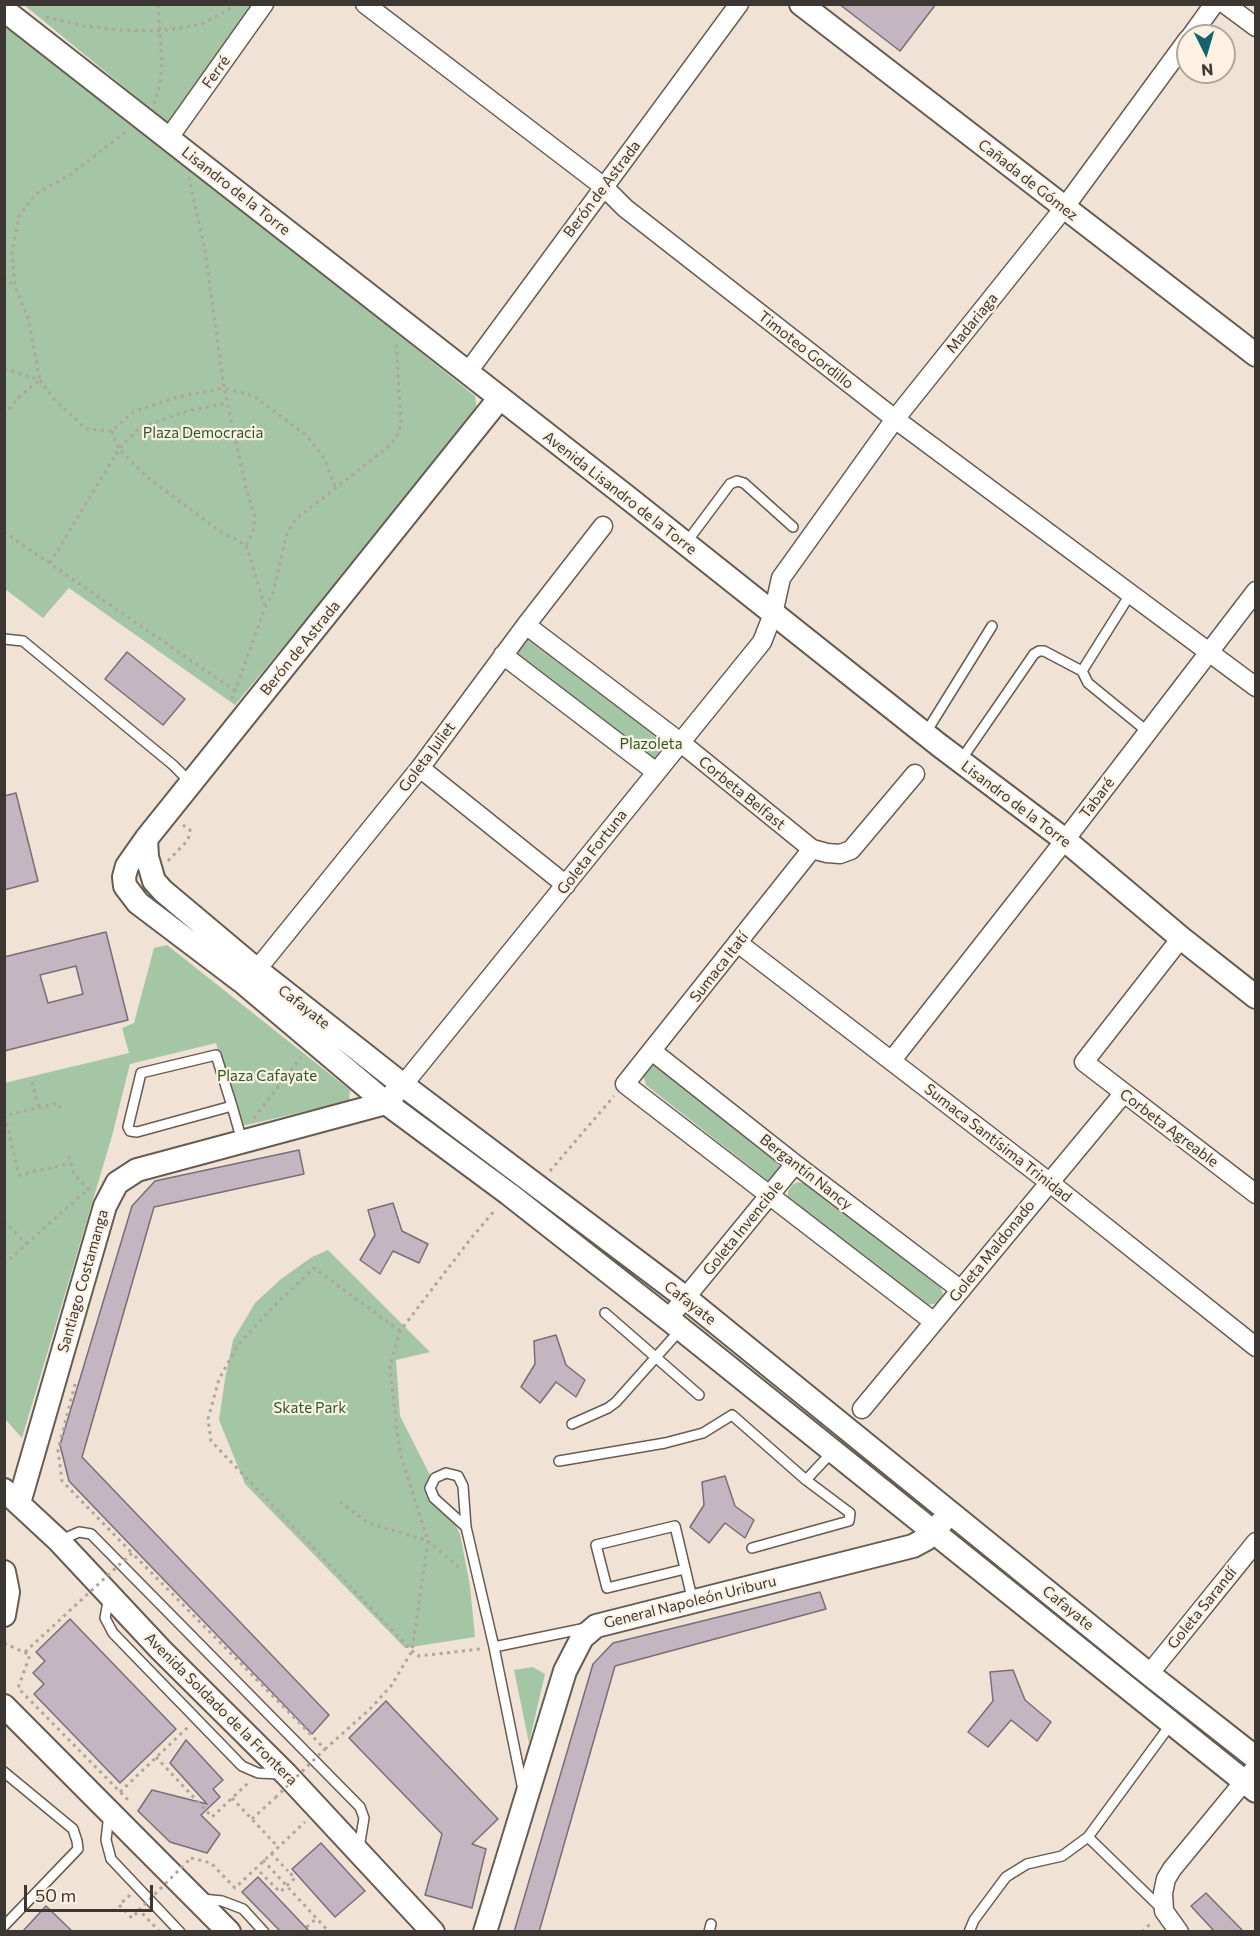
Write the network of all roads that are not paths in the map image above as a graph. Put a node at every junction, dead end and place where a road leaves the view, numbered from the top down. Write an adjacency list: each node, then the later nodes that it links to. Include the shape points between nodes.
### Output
1 (264, 4): 11 (street, Ferré)
2 (364, 4): 12 (street, Timoteo Gordillo)
3 (739, 4): 12 (street, Berón de Astrada)
4 (801, 4): 13 (street, Cañada de Gómez)
5 (1214, 4): 8 (street, Madariaga)
6 (1225, 4): 9 (street)
7 (11, 15): 11 (street, Lisandro de la Torre)
8 (1199, 24)
9 (1256, 27)
10 (1176, 56): 13 (street, Madariaga)
11 (168, 139): 15 (street, Lisandro de la Torre)
12 (604, 187): 15 (street, Berón de Astrada); 17 (street, Timoteo Gordillo)
13 (1064, 208): 14 (street, Cañada de Gómez); 17 (street, Madariaga)
14 (1256, 355)
15 (467, 373): 16 (street, Avenida Lisandro de la Torre)
16 (499, 399): 20 (street, Avenida Lisandro de la Torre); 38 (street, Berón de Astrada)
17 (895, 419): 22 (street, Timoteo Gordillo); 23 (street, Madariaga, via 781,578)
18 (603, 526): 24 (street, Goleta Juliet)
19 (793, 527): 20 (lane, via 737,481 730,484)
20 (685, 544): 23 (street, Avenida Lisandro de la Torre)
21 (1256, 591): 27 (street, Tabaré)
22 (1131, 594): 27 (street, Timoteo Gordillo); 29 (lane)
23 (773, 614): 32 (street, Lisandro de la Torre); 33 (street, Goleta Fortuna, via 762,642)
24 (525, 625): 28 (street, Goleta Juliet); 33 (street, Corbeta Belfast)
25 (992, 626): 32 (lane)
26 (4, 639): 38 (lane, via 23,641)
27 (1209, 652): 30 (street, Timoteo Gordillo); 31 (street, Tabaré)
28 (503, 655): 35 (street, Goleta Juliet); 36 (street)
29 (1082, 671): 31 (lane, via 1088,683); 34 (lane, via 1044,651 1034,654)
30 (1256, 687)
31 (1148, 732): 40 (street, Tabaré)
32 (925, 734): 34 (street, Lisandro de la Torre)
33 (680, 742): 36 (street, Goleta Fortuna); 41 (street, Corbeta Belfast)
34 (960, 761): 40 (street, Lisandro de la Torre)
35 (420, 768): 42 (street); 46 (street, Goleta Juliet)
36 (656, 772): 42 (street, Goleta Fortuna)
37 (915, 774): 41 (street, via 851,850 827,854)
38 (191, 783): 39 (street, Berón de Astrada)
39 (146, 839): 43 (street, Berón de Astrada, via 126,866 124,877 125,886); 46 (street, Cafayate, via 154,881)
40 (1065, 840): 44 (street, Lisandro de la Torre); 49 (street, Tabaré)
41 (812, 849): 45 (street, Sumaca Itatí)
42 (566, 885): 50 (street, Goleta Fortuna)
43 (138, 903): 46 (street, Cafayate)
44 (1180, 938): 47 (street, Lisandro de la Torre); 51 (street, Corbeta Agreable, via 1084,1062)
45 (738, 943): 48 (street, Sumaca Itatí); 49 (street, Sumaca Santísima Trinidad)
46 (251, 977): 50 (street, Cafayate); 52 (street, Cafayate, via 313,1041)
47 (1256, 997)
48 (652, 1051): 55 (street, Bergantín Nancy); 58 (street, Sumaca Itatí, via 625,1084)
49 (892, 1060): 56 (street, Sumaca Santísima Trinidad)
50 (403, 1085): 52 (street); 60 (street, Cafayate)
51 (1123, 1094): 56 (street, Goleta Maldonado); 57 (street, Corbeta Agreable)
52 (386, 1103): 54 (street, Santiago Costamanga); 63 (street, Cafayate)
53 (232, 1106): 53 (lane, via 219,1060 216,1055 210,1056 141,1074 128,1127 137,1132); 54 (lane)
54 (248, 1140): 72 (street, Santiago Costamanga, via 138,1170 117,1183 105,1206)
55 (795, 1164): 58 (street, Goleta Invencible); 59 (street, Bergantín Nancy)
56 (1049, 1182): 59 (street, Goleta Maldonado); 64 (street, Sumaca Santísima Trinidad)
57 (1256, 1194)
58 (769, 1195): 60 (street, Goleta Invencible); 62 (street)
59 (961, 1290): 62 (street, Goleta Maldonado)
60 (687, 1299): 63 (street, Goleta Invencible); 73 (street, Cafayate)
61 (605, 1313): 65 (lane)
62 (934, 1322): 67 (street, Goleta Maldonado)
63 (674, 1324): 65 (lane); 69 (street, Cafayate)
64 (1256, 1347)
65 (655, 1357): 66 (lane); 68 (lane, via 609,1408)
66 (699, 1395)
67 (862, 1409)
68 (572, 1424)
69 (833, 1451): 71 (lane); 75 (street, Cafayate)
70 (559, 1461): 71 (lane, via 703,1433 732,1415)
71 (806, 1479): 78 (lane, via 849,1513 849,1521)
72 (12, 1496): 76 (street, Avenida Soldado de la Frontera)
73 (950, 1512): 75 (street, General Napoleón Uriburu); 86 (street, Cafayate)
74 (466, 1527): 74 (lane, via 463,1486 458,1476 446,1473 435,1478 430,1488 434,1498); 85 (lane)
75 (934, 1532): 82 (street, General Napoleón Uriburu, via 913,1546); 88 (street, Cafayate)
76 (59, 1541): 81 (street, Avenida Soldado de la Frontera); 96 (lane, via 79,1532 91,1534 360,1807 364,1818)
77 (1256, 1542): 86 (street, Goleta Sarandí)
78 (752, 1548)
79 (685, 1569): 79 (lane, via 675,1526 596,1545 607,1588); 82 (lane)
80 (4, 1572): 83 (street, via 8,1592)
81 (109, 1594): 91 (street, Avenida Soldado de la Frontera); 91 (lane, via 105,1618 113,1633 242,1766 258,1773)
82 (693, 1602): 84 (street, General Napoleón Uriburu)
83 (4, 1615)
84 (596, 1626): 85 (lane); 94 (street, General Napoleón Uriburu, via 582,1638 565,1671)
85 (494, 1647): 94 (lane)
86 (1149, 1674): 89 (street, Cafayate)
87 (4, 1706): 93 (street)
88 (1171, 1724): 92 (street, Cafayate); 95 (lane)
89 (1256, 1758)
90 (4, 1772): 99 (lane, via 73,1829 78,1841 78,1850)
91 (286, 1774): 96 (street, Avenida Soldado de la Frontera)
92 (1251, 1780): 98 (street, via 1166,1879 1163,1893)
93 (115, 1802): 97 (street); 100 (lane, via 106,1840 111,1859)
94 (526, 1803): 104 (street, General Napoleón Uriburu)
95 (1088, 1837): 98 (lane); 105 (lane, via 1062,1856 1027,1864 1005,1877)
96 (359, 1851): 103 (street, Avenida Soldado de la Frontera)
97 (197, 1898): 101 (street); 102 (lane, via 243,1909)
98 (1169, 1924)
99 (4, 1926)
100 (180, 1932)
101 (229, 1932)
102 (264, 1932)
103 (434, 1932)
104 (485, 1932)
105 (969, 1932)

